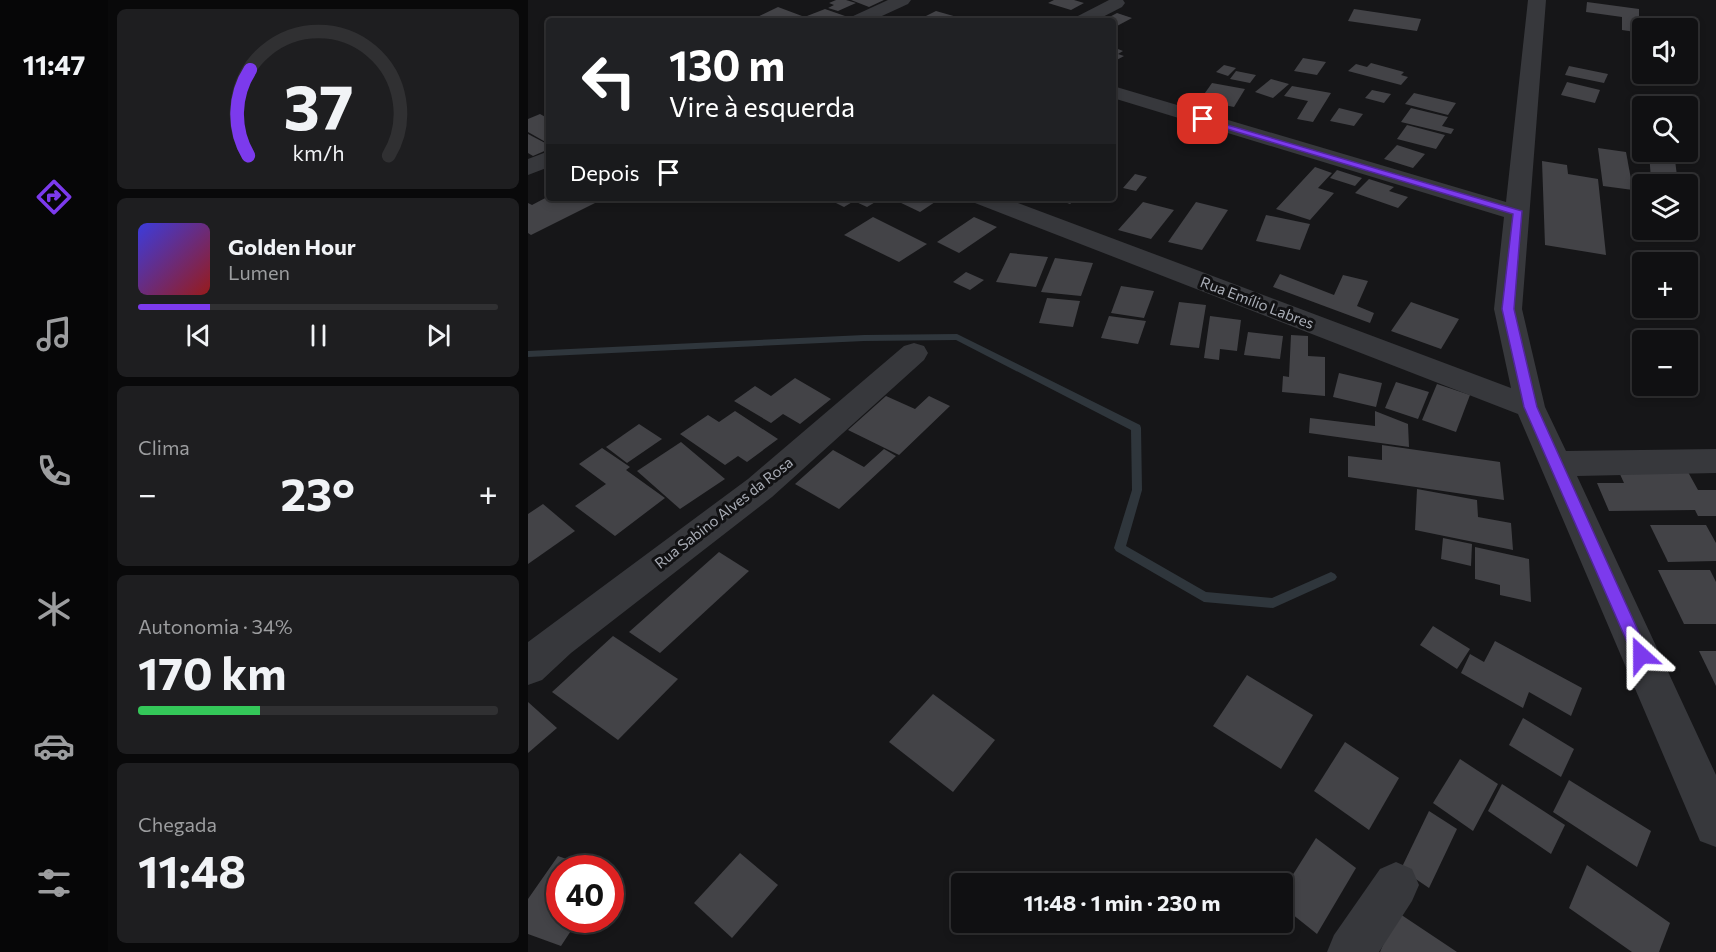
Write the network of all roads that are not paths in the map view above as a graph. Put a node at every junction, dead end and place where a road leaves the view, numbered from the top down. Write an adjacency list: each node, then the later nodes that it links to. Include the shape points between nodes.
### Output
1 (903, 0): 4 (street)
2 (1537, 0): 10 (street)
3 (1116, 3): 5 (street)
4 (871, 18)
5 (1088, 18)
6 (1116, 93): 10 (street)
7 (546, 159): 8 (street)
8 (528, 168)
9 (991, 201): 12 (street, Rua Emílio Labres)
10 (1518, 213): 12 (street, via 1508,309)
11 (914, 353): 15 (street, Rua Sabino Alves da Rosa, via 760,488)
12 (1530, 407): 14 (street)
13 (1716, 461): 14 (street)
14 (1556, 464): 16 (street)
15 (528, 667)
16 (1716, 825)
17 (1396, 885): 18 (street)
18 (1351, 952)

